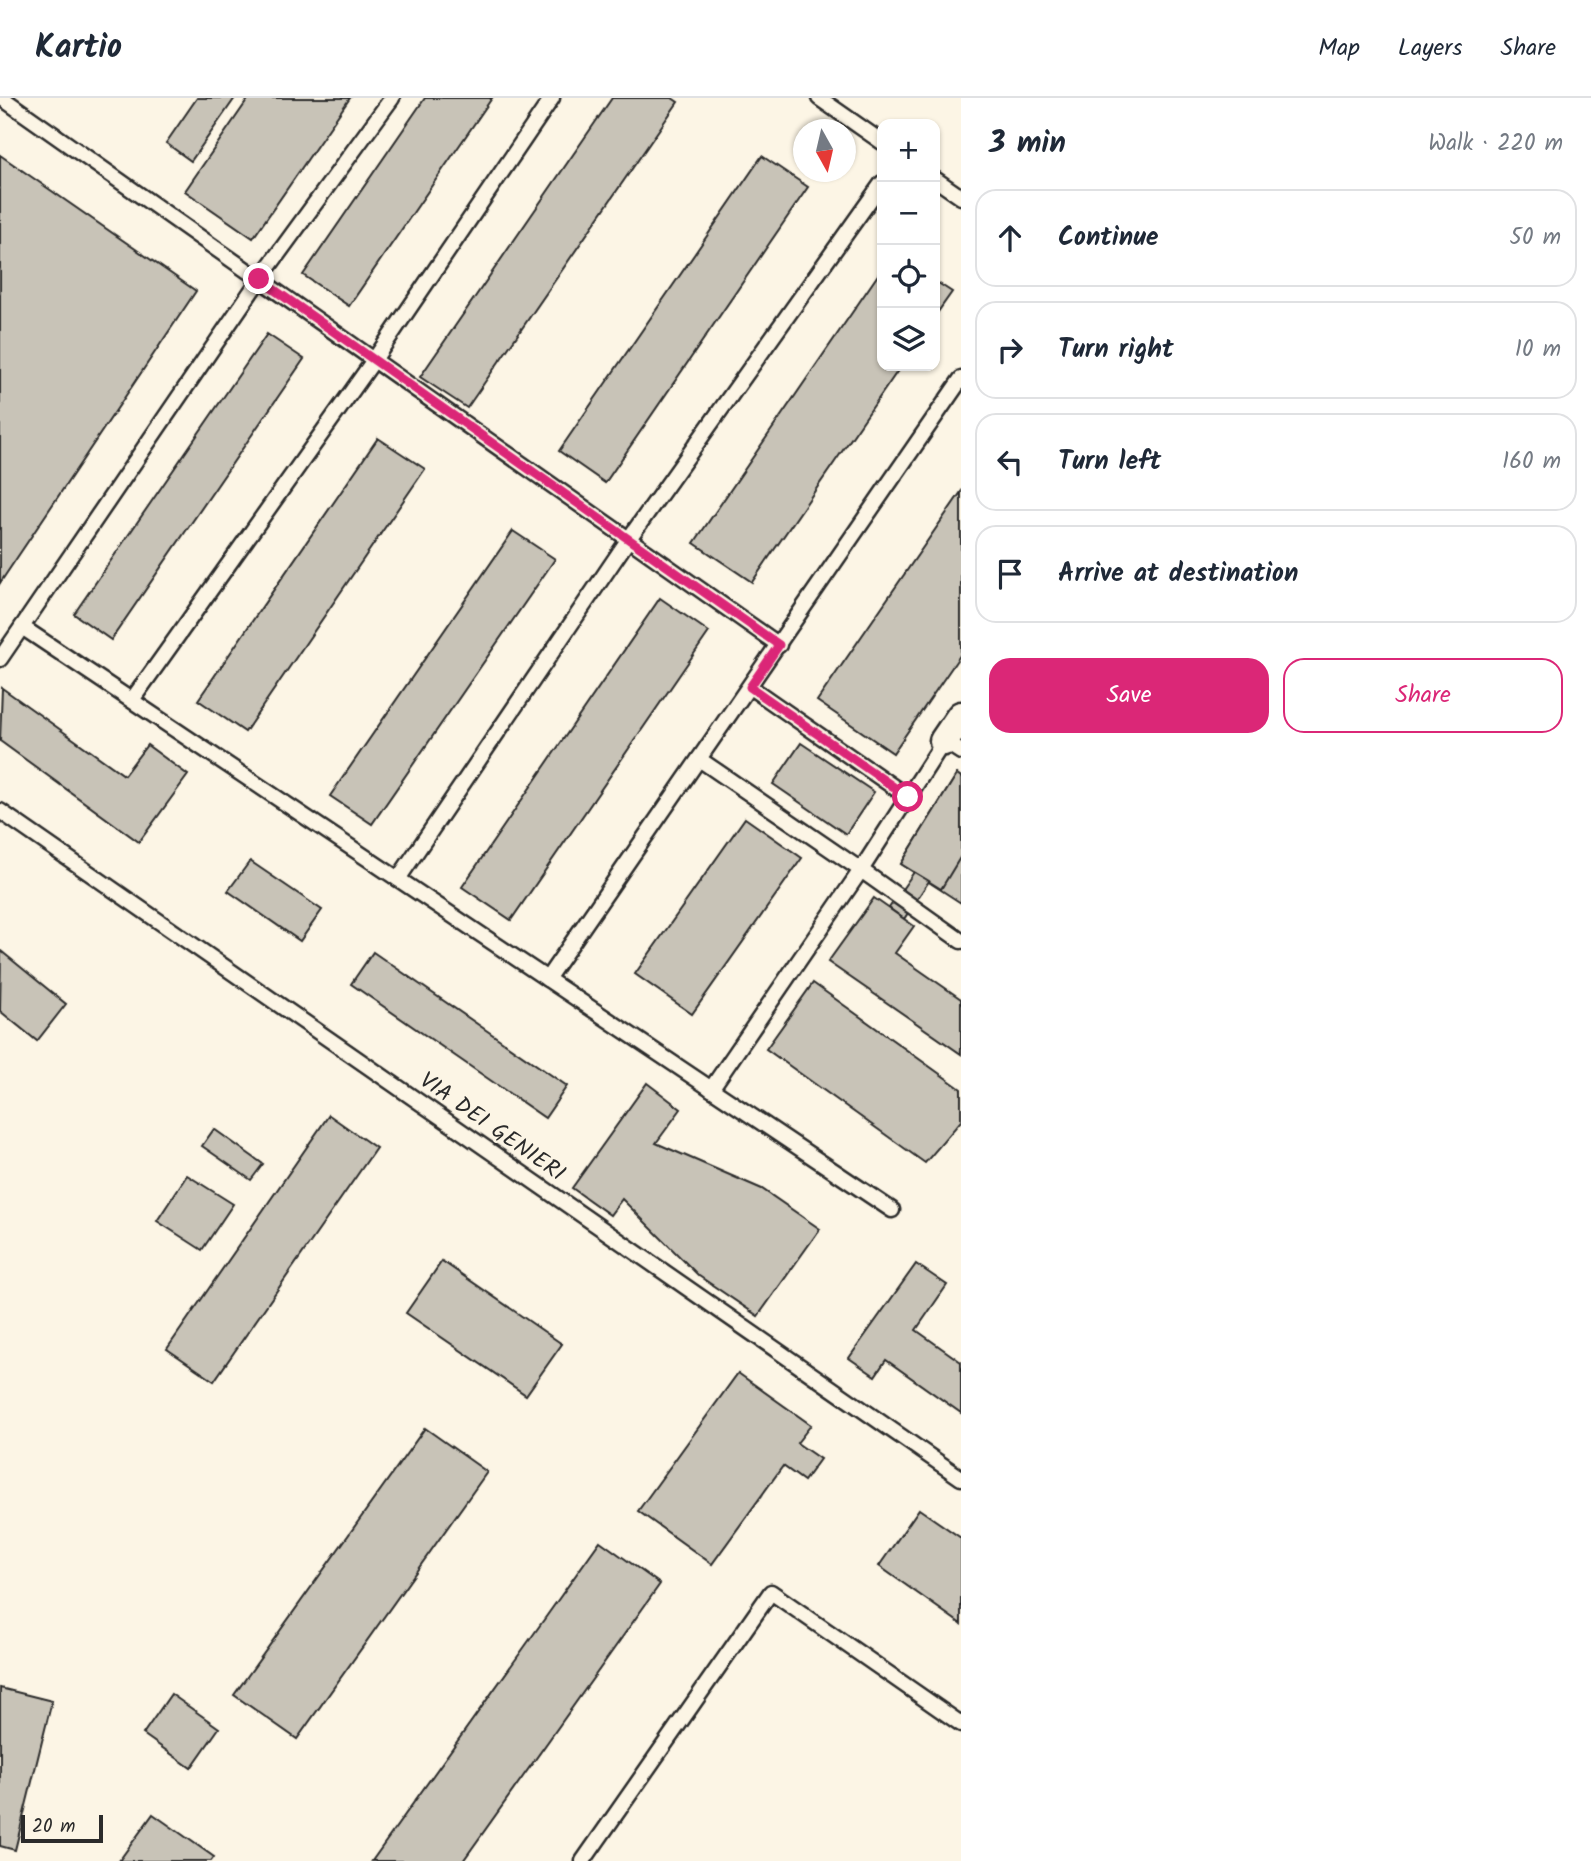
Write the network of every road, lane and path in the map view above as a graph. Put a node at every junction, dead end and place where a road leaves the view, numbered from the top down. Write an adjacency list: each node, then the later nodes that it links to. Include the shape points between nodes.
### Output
1 (2, 98): 9 (lane)
2 (392, 98): 9 (lane)
3 (552, 98): 10 (lane)
4 (819, 98): 5 (lane)
5 (877, 139)
6 (939, 182): 8 (lane)
7 (877, 190): 12 (lane)
8 (961, 197)
9 (259, 279): 10 (lane); 13 (lane)
10 (374, 360): 12 (lane); 17 (lane)
11 (961, 379): 14 (lane)
12 (628, 540): 14 (lane); 24 (lane)
13 (22, 627): 15 (lane); 17 (lane)
14 (779, 645): 16 (lane)
15 (0, 660)
16 (750, 687): 20 (lane); 21 (lane)
17 (132, 700): 24 (lane)
18 (961, 716): 19 (street)
19 (953, 746): 21 (lane)
20 (699, 760): 23 (lane); 26 (lane)
21 (908, 797): 23 (lane)
22 (0, 811): 29 (lane, VIA DEI GENIERI)
23 (861, 870): 25 (lane); 27 (lane)
24 (398, 879): 26 (lane)
25 (961, 940)
26 (547, 979): 27 (lane)
27 (711, 1089): 28 (lane)
28 (892, 1210)
29 (961, 1478)
30 (961, 1724): 31 (lane, via 771,1592)
31 (583, 1861)

